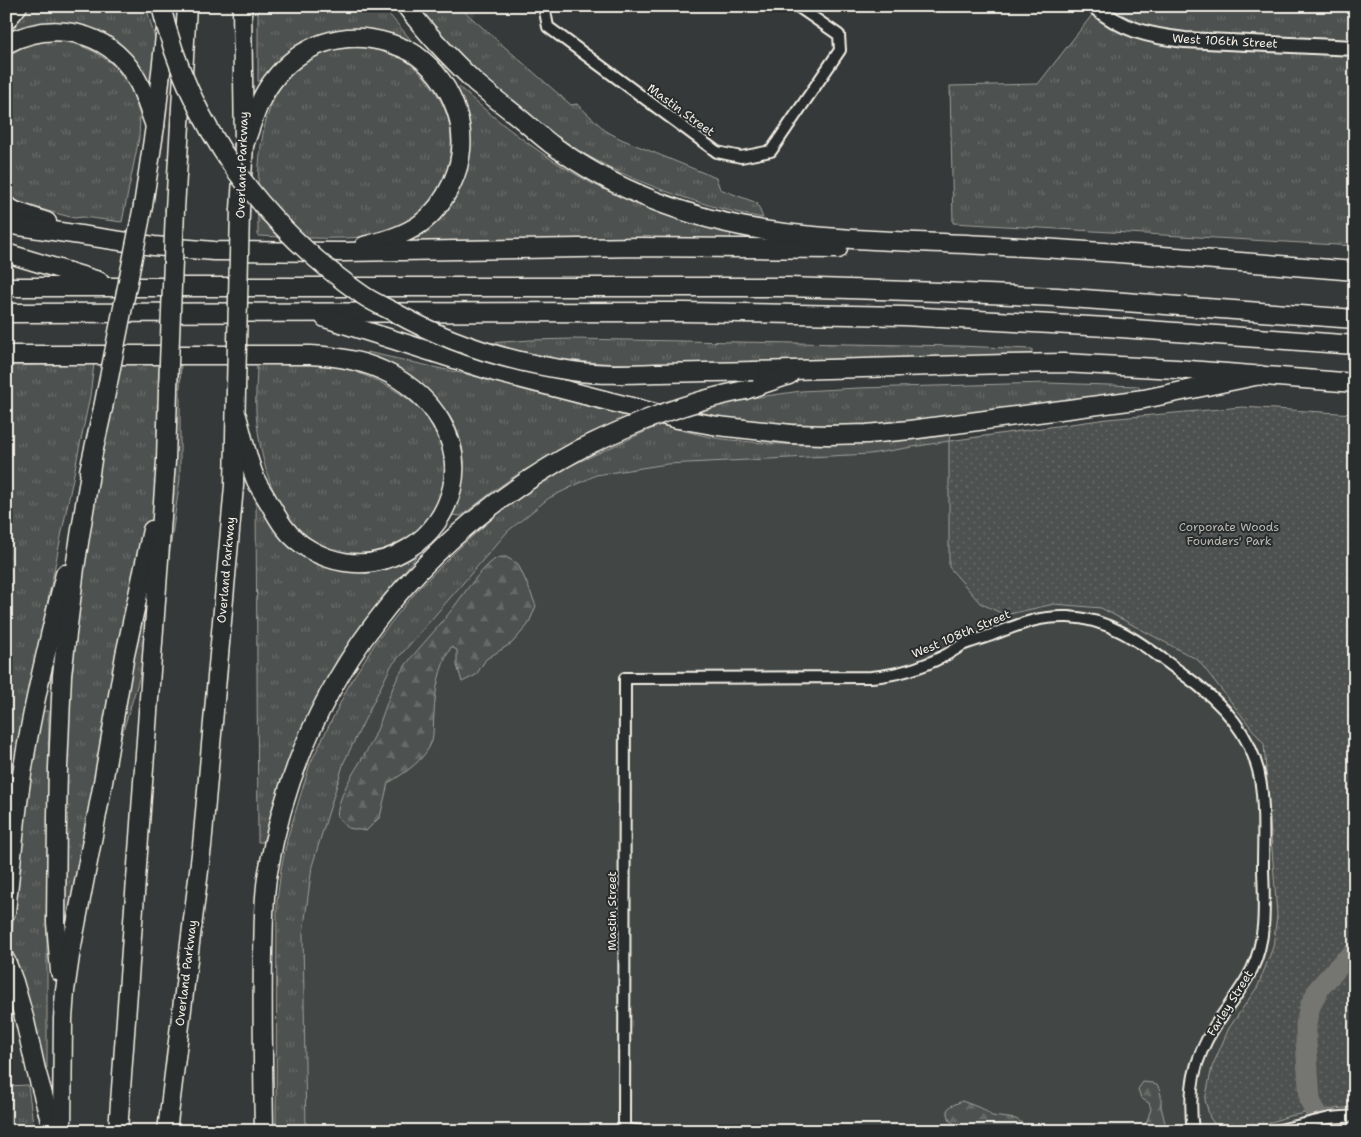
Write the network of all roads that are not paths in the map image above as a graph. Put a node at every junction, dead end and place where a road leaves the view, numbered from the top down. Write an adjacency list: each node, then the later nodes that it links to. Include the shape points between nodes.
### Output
1 (18, 6): 10 (highway)
2 (161, 6): 29 (highway, bridge, via 171,46 187,86 225,156 250,191 318,261 365,296 420,327 502,357 574,371 616,374)
3 (168, 6): 13 (highway)
4 (186, 6): 34 (highway, bridge)
5 (242, 6): 14 (highway, Overland Parkway)
6 (406, 6): 18 (highway, via 476,83 552,144 630,190 704,217 768,230 809,236)
7 (544, 6): 8 (street, Mastin Street, via 548,27 717,152 741,157 771,151 840,50 839,35)
8 (798, 6)
9 (1098, 9): 12 (street, West 106th Street, via 1119,24 1158,37)
10 (6, 20)
11 (6, 44): 13 (highway, via 49,31 79,34 98,42 111,50 135,76)
12 (1355, 48)
13 (155, 126): 33 (highway, bridge, via 143,206)
14 (244, 145): 19 (highway, via 271,83 299,55 327,42 342,38 373,38 402,47 416,54 441,79 455,108 461,137 459,164 448,190 420,224 392,238); 32 (highway, Overland Parkway, bridge)
15 (6, 206): 17 (highway)
16 (6, 224): 17 (highway)
17 (90, 236): 19 (highway, via 214,251)
18 (903, 241): 19 (highway, via 856,249 639,247); 21 (highway)
19 (344, 252)
20 (6, 253): 23 (highway)
21 (1355, 271)
22 (6, 287): 23 (highway)
23 (116, 287): 26 (highway, via 866,289 1057,297)
24 (6, 313): 25 (highway)
25 (310, 313): 27 (highway, via 684,312 904,316); 30 (highway, via 494,372 659,414 718,426 791,434 867,434 910,430 1144,399)
26 (1355, 320)
27 (1355, 345)
28 (6, 355): 32 (highway, via 310,355 330,356 368,366 408,386 434,410 444,425 454,464 454,479 446,508 427,535 401,554 368,563 333,560 318,554 293,538 255,479)
29 (809, 369): 30 (highway, via 1063,363); 45 (highway, bridge, via 650,417 554,463 503,496 459,532 412,578 364,637 312,728 289,788 275,838 264,908)
30 (1260, 375): 31 (highway)
31 (1355, 383)
32 (237, 416): 44 (highway, Overland Parkway, via 234,486 202,846)
33 (92, 460): 37 (highway, via 41,672 19,794); 39 (highway, via 75,568 59,719 56,922)
34 (166, 462): 39 (highway, via 125,655 76,920); 43 (highway)
35 (626, 678): 36 (street, West 108th Street, via 889,675 943,657 963,645 1021,623 1046,618 1079,618 1127,634 1202,687 1233,718 1245,737); 46 (street, Mastin Street, via 624,1129)
36 (1261, 784): 47 (street, Farley Street, via 1263,933 1252,969 1206,1041 1193,1076 1190,1100)
37 (6, 912)
38 (6, 961): 41 (highway, via 26,1021)
39 (63, 1019): 42 (highway)
40 (1355, 1116): 48 (street, via 1330,1118)
41 (53, 1131)
42 (62, 1131)
43 (118, 1131)
44 (167, 1131)
45 (264, 1131)
46 (640, 1131)
47 (1193, 1131)
48 (1275, 1131)

